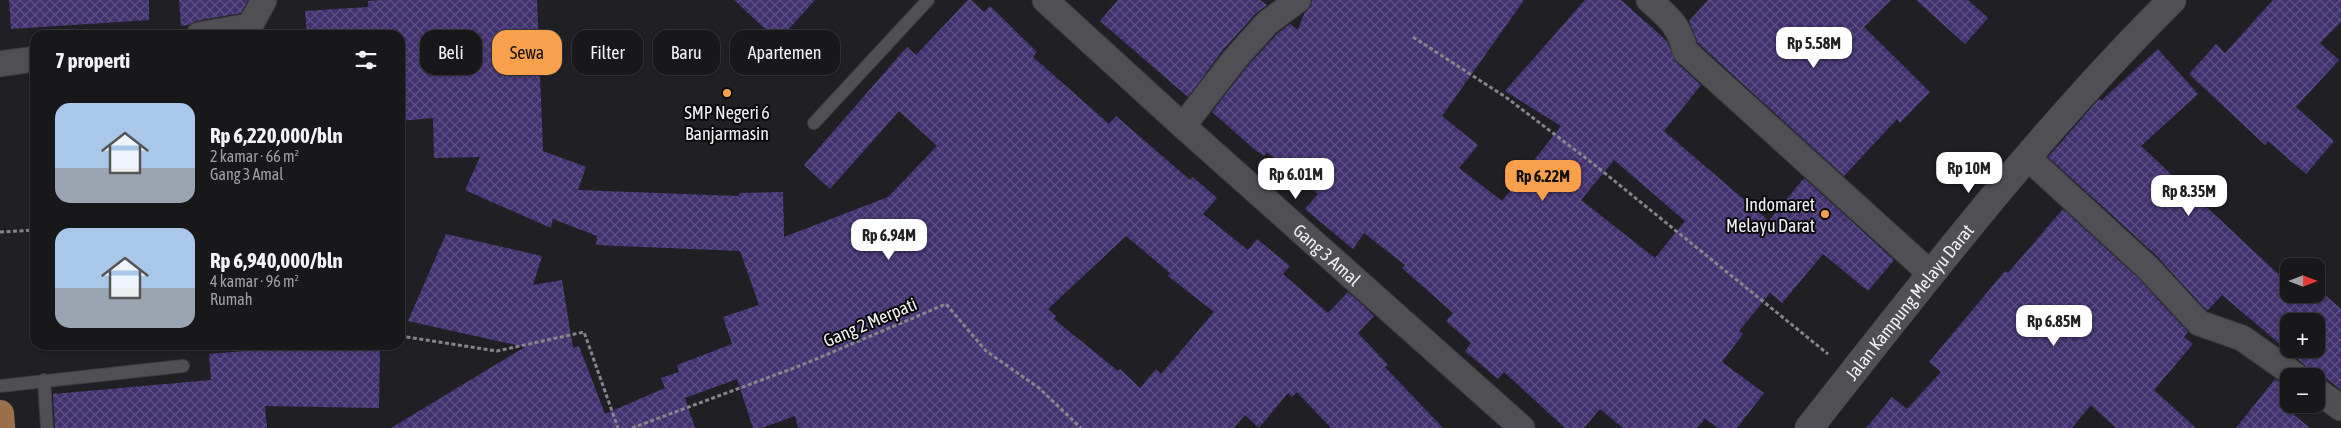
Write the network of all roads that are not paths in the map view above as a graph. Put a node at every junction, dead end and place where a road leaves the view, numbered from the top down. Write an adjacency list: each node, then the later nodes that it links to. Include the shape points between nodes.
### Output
1 (264, 0): 7 (street, via 250,26)
2 (928, 0): 10 (lane)
3 (1045, 0): 11 (street, Gang 3 Amal)
4 (1298, 0): 11 (street, via 1267,23)
5 (1650, 0): 13 (street, via 1682,34 1685,51)
6 (2172, 0): 12 (main road, Jalan Kampung Melayu Darat)
7 (227, 30)
8 (30, 60): 9 (street)
9 (0, 64)
10 (814, 122)
11 (1183, 126): 23 (street, Gang 3 Amal)
12 (2027, 157): 13 (main road, Jalan Kampung Melayu Darat); 15 (street, via 2147,267 2199,323 2242,338)
13 (1931, 274): 24 (main road, Jalan Kampung Melayu Darat)
14 (183, 366): 16 (lane)
15 (2285, 368)
16 (44, 380): 17 (lane); 22 (lane)
17 (0, 386)
18 (2325, 396): 19 (street)
19 (2341, 408)
20 (0, 414): 21 (main road)
21 (1, 428)
22 (47, 428)
23 (1522, 428)
24 (1809, 428)

